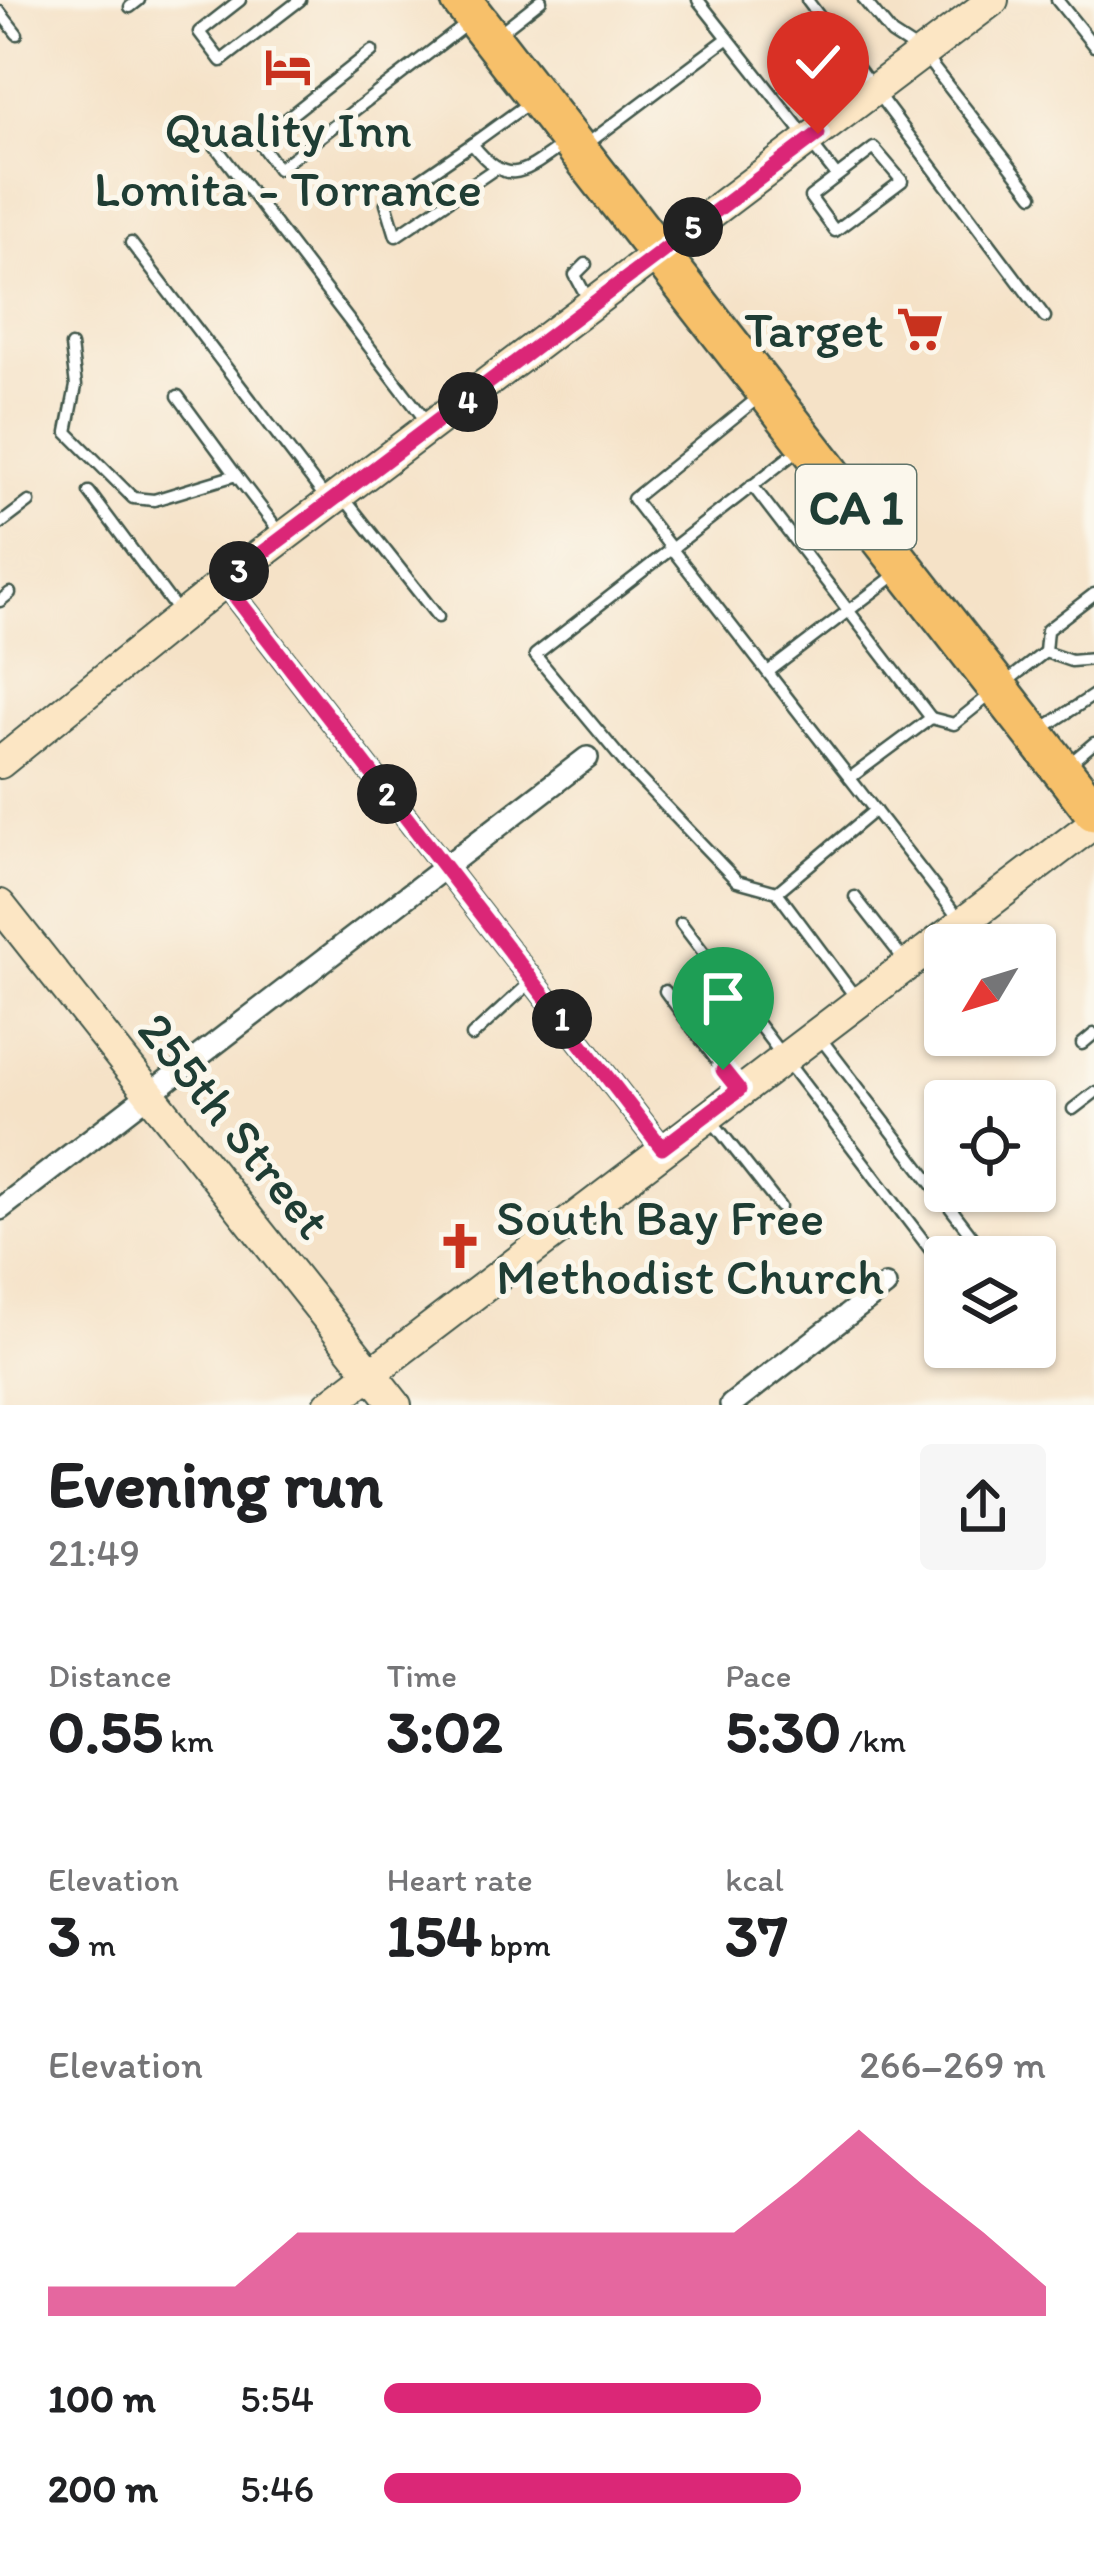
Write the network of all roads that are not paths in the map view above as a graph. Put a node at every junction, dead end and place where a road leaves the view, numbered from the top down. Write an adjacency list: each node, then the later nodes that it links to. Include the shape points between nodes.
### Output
1 (240, 0): 2 (lane, via 199,32 221,61)
2 (300, 0)
3 (541, 0): 10 (lane)
4 (698, 0): 12 (lane)
5 (807, 0): 16 (lane)
6 (864, 0): 15 (lane, via 892,34)
7 (1058, 0): 13 (lane)
8 (990, 1): 15 (street)
9 (0, 12): 11 (lane)
10 (476, 19): 14 (lane, via 278,169 258,141); 17 (highway, CA 1)
11 (17, 34)
12 (728, 38): 18 (lane); 21 (lane)
13 (1094, 46)
14 (372, 51)
15 (923, 54): 16 (street); 24 (lane)
16 (877, 91): 18 (street); 29 (lane)
17 (537, 96): 20 (lane); 21 (highway, CA 1)
18 (807, 141): 23 (lane); 26 (street)
19 (213, 143): 33 (lane)
20 (472, 144): 22 (lane); 22 (lane, via 386,203 396,236)
21 (575, 144): 22 (lane, via 533,166); 26 (highway, CA 1)
22 (493, 170)
23 (836, 175): 23 (lane, via 874,148 902,181 841,231 810,197)
24 (1034, 195)
25 (131, 243): 38 (lane)
26 (659, 253): 28 (street); 31 (highway, CA 1)
27 (586, 264): 28 (lane, via 575,275)
28 (592, 306): 33 (street)
29 (1046, 317)
30 (71, 346): 35 (lane, via 76,386 67,432 133,498 154,500)
31 (766, 391): 34 (highway, CA 1); 42 (lane, via 633,499)
32 (178, 396): 35 (lane)
33 (432, 429): 38 (street)
34 (807, 443): 36 (lane); 43 (highway, CA 1)
35 (236, 476): 41 (lane)
36 (752, 485): 42 (lane); 46 (lane)
37 (89, 492): 47 (lane)
38 (336, 499): 41 (street); 48 (lane)
39 (29, 502): 40 (lane)
40 (0, 524)
41 (284, 538): 44 (street)
42 (672, 548): 51 (lane); 65 (lane, via 535,655 737,881)
43 (904, 568): 46 (lane); 52 (highway, CA 1)
44 (224, 582): 47 (street); 64 (street)
45 (1094, 594): 49 (lane, via 1047,630)
46 (848, 611): 51 (lane); 54 (lane)
47 (182, 616): 58 (street)
48 (438, 617)
49 (1045, 652): 50 (lane, via 1080,661); 52 (lane)
50 (1094, 654)
51 (768, 672): 60 (lane)
52 (998, 688): 54 (lane, via 954,724); 55 (highway, CA 1)
53 (1094, 695): 55 (lane)
54 (931, 718): 60 (lane)
55 (1035, 735): 59 (highway, CA 1)
56 (1094, 743): 59 (lane)
57 (587, 758): 64 (street)
58 (0, 763)
59 (1062, 770): 62 (highway, CA 1)
60 (850, 778): 61 (lane)
61 (875, 811): 65 (lane); 68 (lane)
62 (1094, 811)
63 (1094, 823): 68 (street)
64 (445, 869): 71 (street); 81 (street)
65 (777, 892): 73 (lane)
66 (855, 897): 70 (lane)
67 (0, 904): 81 (street, 255th Street)
68 (962, 922): 70 (street)
69 (680, 923): 78 (lane)
70 (907, 964): 73 (street)
71 (532, 981): 76 (lane); 84 (street)
72 (665, 992): 79 (lane)
73 (858, 1001): 74 (street)
74 (816, 1032): 78 (street); 87 (lane)
75 (1094, 1034): 77 (lane)
76 (472, 1036)
77 (1082, 1044)
78 (784, 1056): 79 (street); 88 (lane)
79 (739, 1090): 83 (street)
80 (1094, 1093): 82 (lane)
81 (148, 1094): 86 (street); 90 (street, 255th Street)
82 (1073, 1109)
83 (707, 1114): 84 (street); 85 (lane)
84 (662, 1148): 90 (street)
85 (780, 1208)
86 (0, 1209)
87 (972, 1236)
88 (924, 1242)
89 (884, 1286): 93 (street)
90 (371, 1373): 91 (street); 92 (street, 255th Street)
91 (329, 1405)
92 (396, 1405)
93 (731, 1405)

